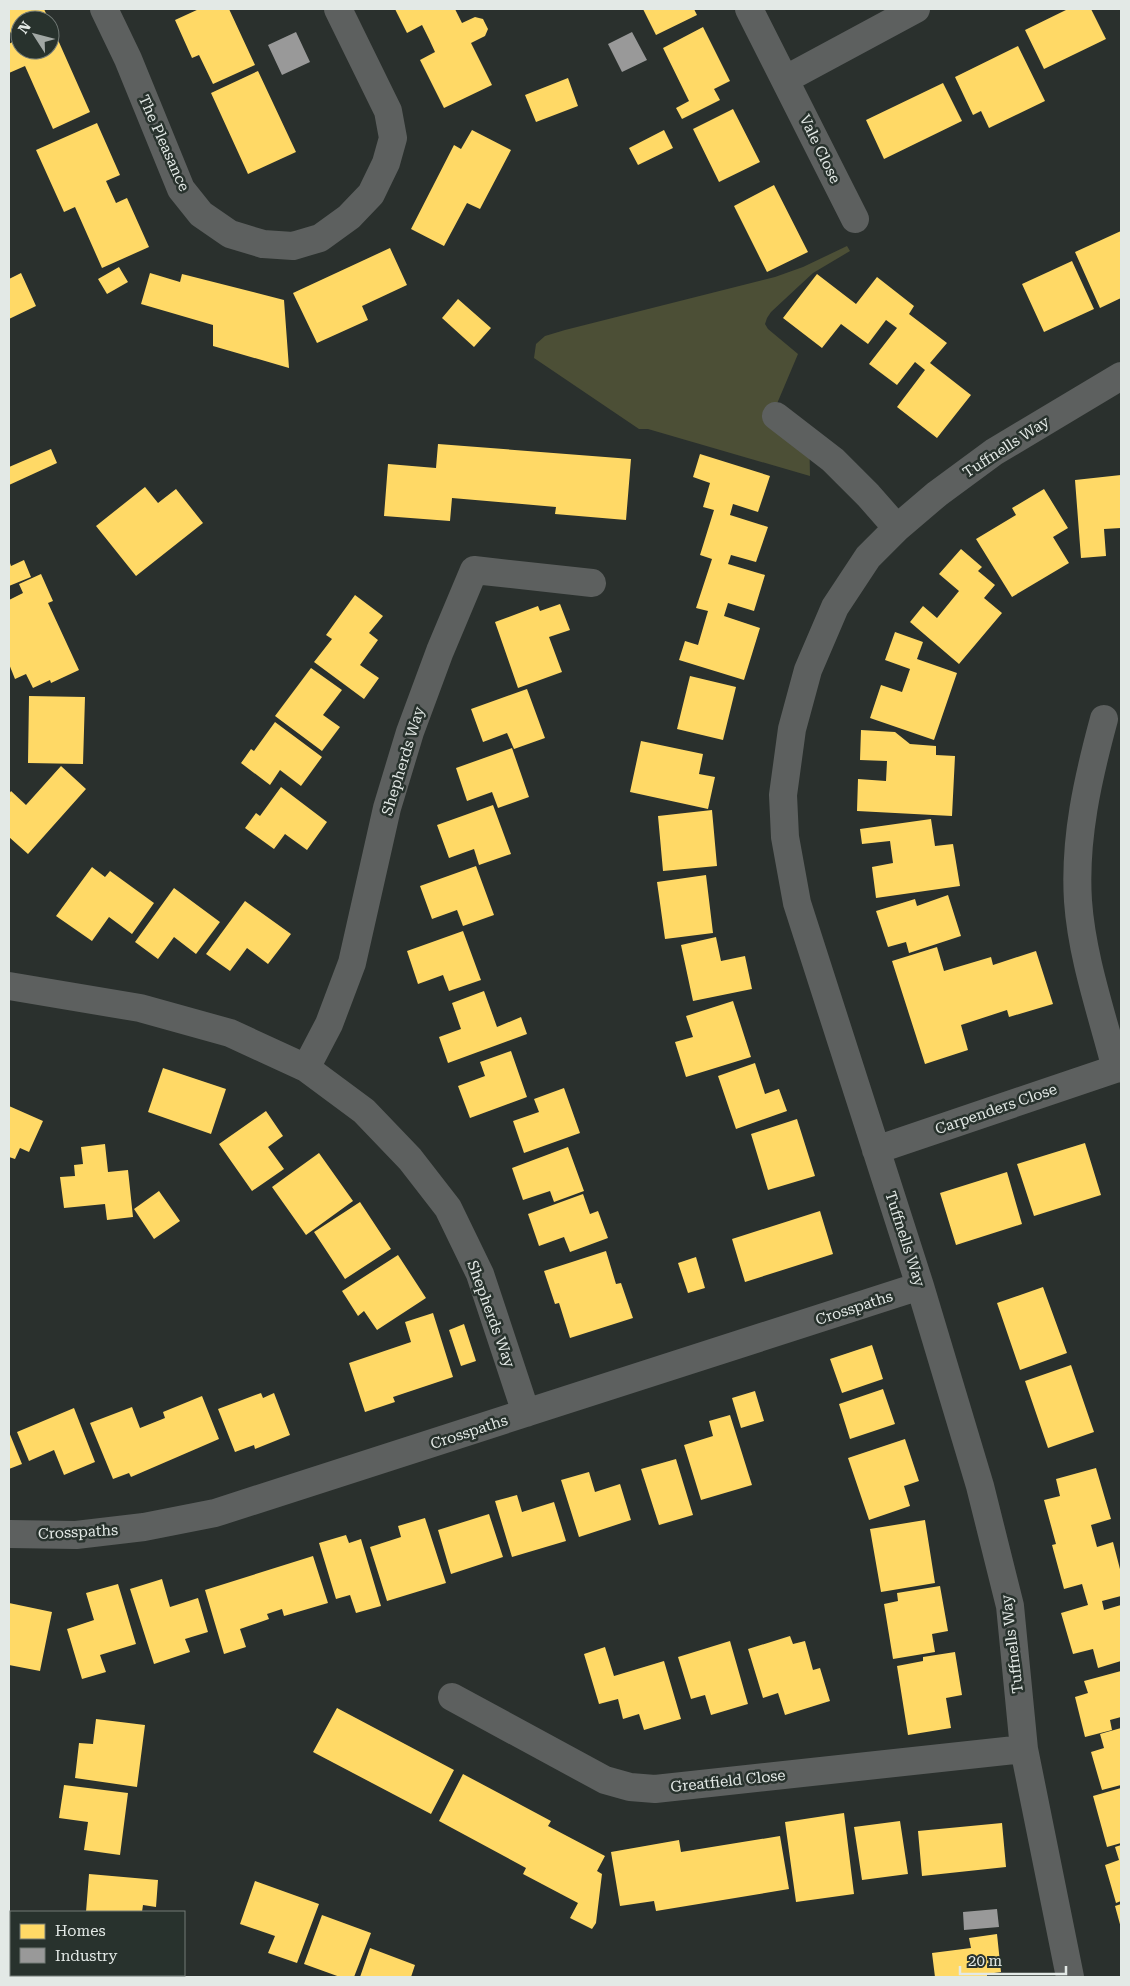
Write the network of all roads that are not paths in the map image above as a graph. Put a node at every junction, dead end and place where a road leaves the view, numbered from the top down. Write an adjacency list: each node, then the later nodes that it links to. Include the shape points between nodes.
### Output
1 (104, 9): 2 (street, The Pleasance, via 182,189 201,214 230,234 263,244 293,246 320,238 349,217 371,194 386,163 392,138 388,111)
2 (338, 9)
3 (749, 9): 5 (street, Vale Close)
4 (916, 9): 5 (street)
5 (786, 79): 6 (street, Vale Close)
6 (855, 219)
7 (1121, 376): 9 (street, Tuffnells Way, via 994,452)
8 (776, 416): 9 (street, via 833,460)
9 (897, 528): 15 (street, Tuffnells Way, via 868,557 836,608 808,670 792,729 783,795 785,837 797,903)
10 (592, 583): 13 (street, Shepherds Way, via 474,570 440,650 387,808 352,963 329,1024)
11 (1104, 720): 14 (street, Carpenders Close, via 1090,770 1080,833 1078,900 1088,962)
12 (9, 986): 13 (street, Shepherds Way, via 140,1008 230,1033)
13 (306, 1068): 17 (street, Shepherds Way, via 364,1111 410,1159 448,1208 480,1274)
14 (1119, 1068): 15 (street, Carpenders Close)
15 (876, 1150): 16 (street, Tuffnells Way)
16 (920, 1286): 17 (street, Crosspaths); 20 (street, Tuffnells Way, via 980,1486 1010,1606)
17 (526, 1413): 18 (street, Crosspaths, via 215,1513 144,1528 76,1535)
18 (9, 1534)
19 (452, 1697): 20 (street, Greatfield Close, via 605,1780 630,1787 655,1788)
20 (1024, 1750): 21 (street, Tuffnells Way)
21 (1070, 1977)

